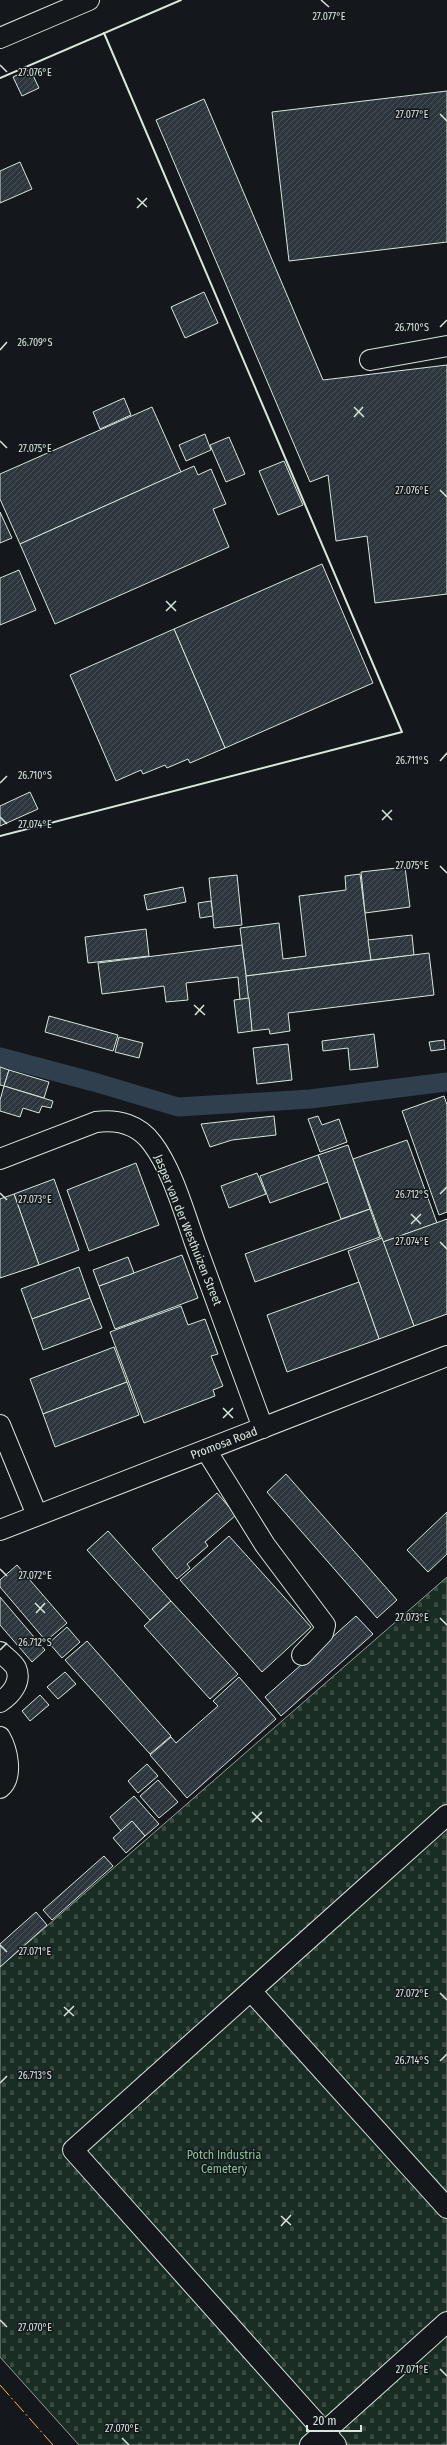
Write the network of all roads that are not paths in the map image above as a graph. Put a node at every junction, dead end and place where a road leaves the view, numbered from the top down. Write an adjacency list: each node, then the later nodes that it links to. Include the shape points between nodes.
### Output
1 (89, 0): 2 (street)
2 (55, 7): 3 (street)
3 (0, 38)
4 (447, 346): 5 (street)
5 (370, 360)
6 (0, 1159): 9 (street, Jasper van der Westhuizen Street, via 107,1120 134,1126 152,1142 187,1221)
7 (447, 1356): 9 (street, Promosa Road)
8 (0, 1425): 11 (street)
9 (263, 1428): 10 (street, Promosa Road)
10 (206, 1450): 11 (street, Promosa Road); 14 (street, via 265,1545 325,1625 323,1633)
11 (37, 1515): 12 (street, Promosa Road)
12 (0, 1530)
13 (0, 1652): 15 (street, via 16,1668 17,1681 11,1695)
14 (302, 1655)
15 (0, 1702)
16 (0, 1737): 17 (street, via 5,1745 8,1768 4,1785)
17 (0, 1788)
18 (447, 1816): 19 (street)
19 (251, 1991): 20 (street); 22 (street, via 73,2150)
20 (447, 2208)
21 (447, 2322): 22 (street)
22 (324, 2441)

